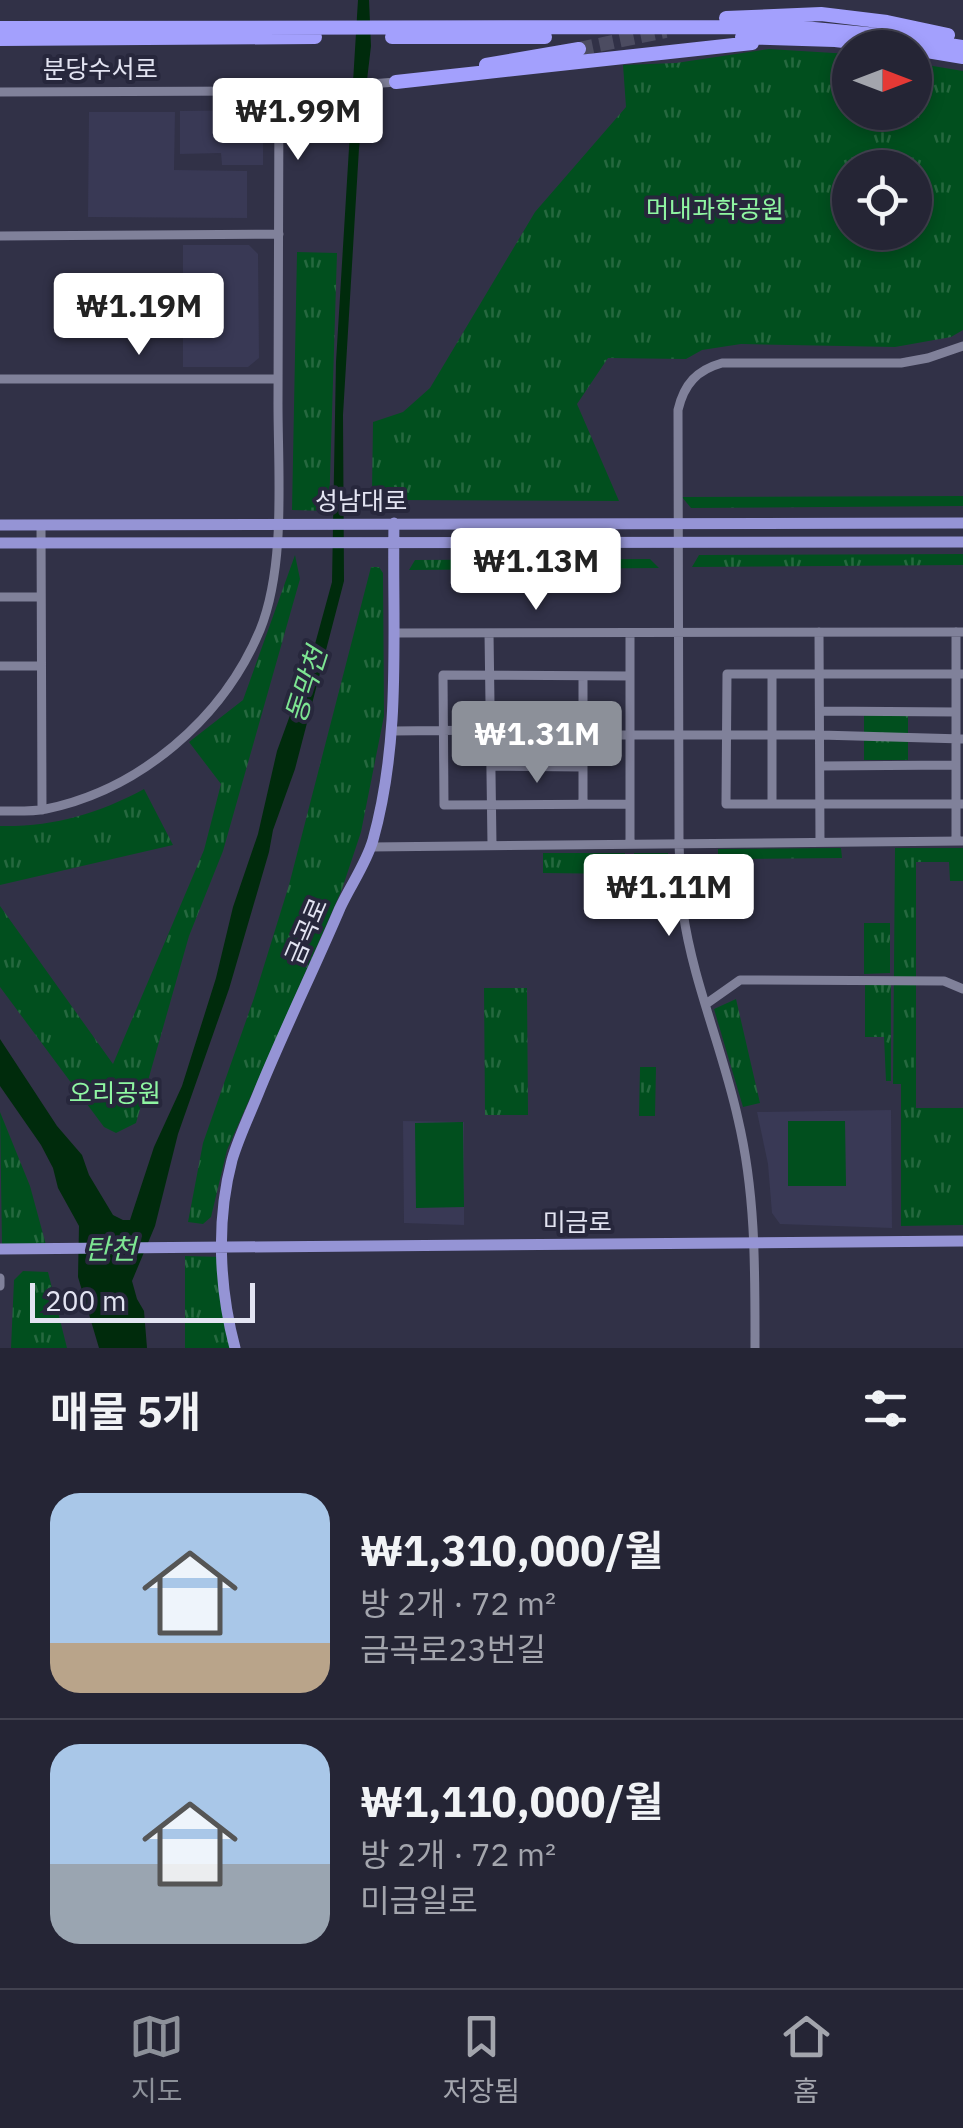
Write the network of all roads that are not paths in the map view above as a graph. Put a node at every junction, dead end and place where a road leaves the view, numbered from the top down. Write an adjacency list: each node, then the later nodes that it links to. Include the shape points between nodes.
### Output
1 (726, 18): 6 (highway, via 820,14)
2 (0, 28): 3 (highway, 분당수서로)
3 (312, 32): 4 (highway, 분당수서로); 5 (highway, 분당수서로)
4 (408, 32): 7 (highway, 분당수서로); 9 (highway, 분당수서로, via 793,27)
5 (0, 38)
6 (963, 38)
7 (793, 39): 8 (highway, 분당수서로); 13 (highway)
8 (832, 40)
9 (963, 47)
10 (579, 49): 13 (highway)
11 (932, 52): 12 (highway)
12 (963, 58)
13 (429, 78): 14 (highway)
14 (396, 82): 16 (street, 분당수서로)
15 (0, 92): 16 (street, 분당수서로)
16 (279, 92): 17 (street)
17 (278, 234): 18 (street); 20 (street)
18 (0, 236)
19 (963, 346): 23 (street, via 901,363 722,363 700,372 678,410)
20 (278, 379): 21 (street); 25 (street)
21 (0, 380)
22 (394, 523): 23 (main road, 성남대로); 25 (main road, 성남대로); 33 (main road, 금곡로)
23 (679, 523): 24 (main road, 성남대로); 29 (street)
24 (963, 523)
25 (278, 524): 26 (main road, 성남대로); 28 (street)
26 (42, 525): 27 (main road, 성남대로); 32 (street)
27 (0, 526)
28 (278, 542): 32 (main road, 성남대로); 33 (main road, 성남대로); 75 (street, via 260,631 214,705 144,769)
29 (678, 542): 30 (main road, 성남대로); 33 (main road, 성남대로); 37 (street)
30 (963, 542)
31 (0, 543): 32 (main road, 성남대로)
32 (41, 543): 35 (street)
33 (394, 543): 40 (main road, 금곡로)
34 (0, 597): 35 (street)
35 (40, 597): 43 (street)
36 (630, 632): 37 (street); 41 (street); 49 (street)
37 (678, 632): 38 (street); 59 (street)
38 (819, 632): 39 (street); 44 (street)
39 (959, 632): 46 (street)
40 (394, 633): 41 (street); 55 (main road, 금곡로)
41 (490, 633): 47 (street)
42 (0, 666): 43 (street)
43 (40, 666): 75 (street)
44 (820, 673): 45 (street); 46 (street); 50 (street)
45 (772, 674): 60 (street, via 727,674); 61 (street)
46 (959, 674): 51 (street)
47 (490, 676): 48 (street); 53 (street); 56 (street, via 444,675)
48 (583, 676): 49 (street); 52 (street)
49 (630, 676): 57 (street)
50 (820, 711): 51 (street); 62 (street)
51 (956, 712): 63 (street)
52 (583, 713): 53 (street); 58 (street)
53 (490, 714): 54 (street)
54 (491, 730): 56 (street); 65 (street)
55 (394, 731): 56 (street); 81 (main road, 금곡로)
56 (444, 731): 68 (street, via 444,805)
57 (630, 733): 58 (street); 59 (street); 70 (street)
58 (583, 735): 66 (street)
59 (678, 735): 60 (street); 77 (street)
60 (726, 735): 61 (street); 71 (street, via 726,804)
61 (772, 735): 62 (street); 71 (street)
62 (820, 735): 63 (street); 67 (street)
63 (959, 739): 64 (street)
64 (956, 765): 67 (street); 73 (street)
65 (491, 766): 66 (street); 68 (street)
66 (583, 766): 69 (street)
67 (820, 766): 72 (street)
68 (492, 804): 69 (street); 80 (street)
69 (583, 804): 70 (street)
70 (630, 804): 76 (street)
71 (772, 804): 72 (street)
72 (820, 804): 73 (street); 78 (street)
73 (959, 804): 79 (street)
74 (0, 810): 75 (street)
75 (42, 810)
76 (630, 842): 77 (street); 80 (street)
77 (680, 842): 78 (street); 83 (street, via 683,910)
78 (820, 842): 79 (street)
79 (959, 842)
80 (492, 844): 81 (street)
81 (371, 846): 86 (main road, 금곡로, via 232,1159)
82 (963, 989): 83 (street, via 944,981 740,980)
83 (706, 1004): 85 (street, via 740,1129)
84 (963, 1242): 85 (main road, 미금로)
85 (755, 1243): 86 (main road, 미금로); 91 (street)
86 (222, 1246): 87 (main road, 미금로); 90 (main road, 금곡로)
87 (0, 1249)
88 (0, 1278): 89 (street)
89 (0, 1286)
90 (235, 1348)
91 (756, 1348)

